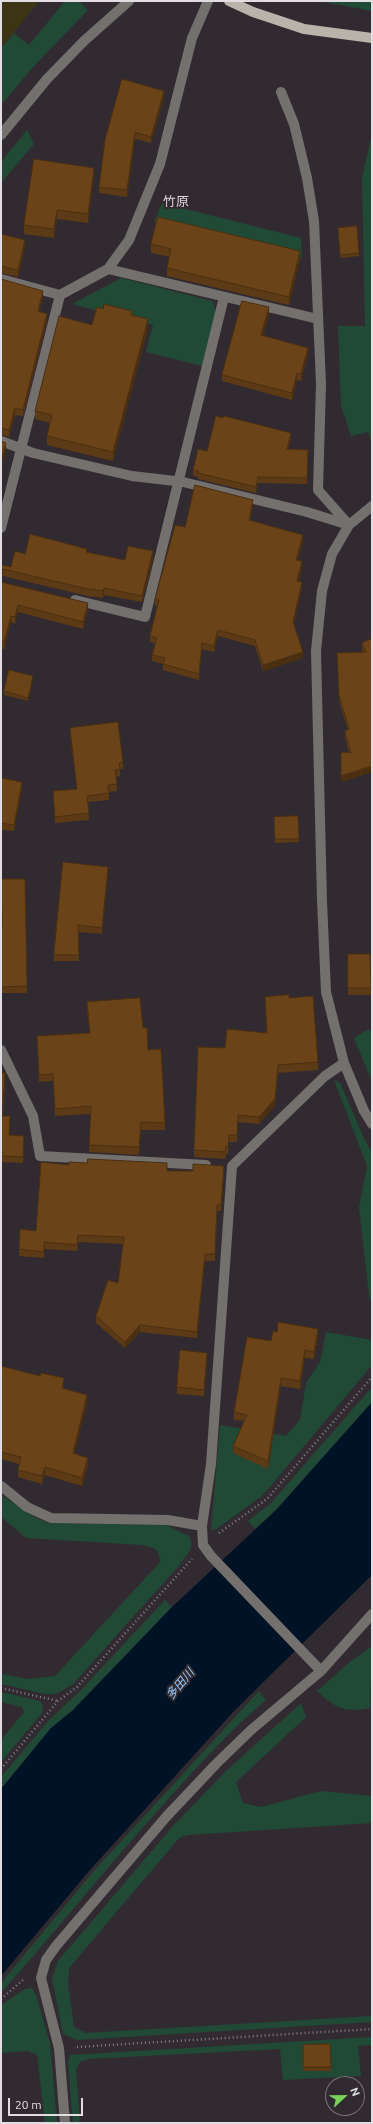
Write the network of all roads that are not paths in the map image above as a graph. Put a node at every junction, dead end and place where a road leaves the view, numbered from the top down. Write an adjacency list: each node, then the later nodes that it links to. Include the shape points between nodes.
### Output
1 (129, 1): 6 (street, via 46,79)
2 (208, 1): 7 (street, via 192,38 160,164 129,240)
3 (229, 1): 4 (main road, via 304,29)
4 (372, 38)
5 (281, 92): 11 (street, via 294,124 307,178 314,221)
6 (1, 134)
7 (108, 269): 9 (street); 10 (street)
8 (1, 279): 9 (street)
9 (60, 294): 13 (street)
10 (224, 297): 11 (street); 14 (street)
11 (318, 319): 16 (street, via 321,384 318,490)
12 (1, 441): 13 (street)
13 (21, 448): 14 (street, via 132,476); 17 (street)
14 (179, 482): 16 (street); 18 (street, via 145,617)
15 (372, 506): 16 (street)
16 (350, 525): 20 (street, via 332,554 322,591 316,651 326,992)
17 (1, 528)
18 (62, 597)
19 (1, 1050): 22 (street, via 33,1116 40,1156)
20 (344, 1064): 21 (street); 22 (street, via 325,1076)
21 (372, 1124)
22 (224, 1166): 24 (street, via 210,1464)
23 (1, 1486): 24 (street, via 27,1507 51,1518 168,1520)
24 (202, 1526): 26 (street, via 203,1545 211,1556)
25 (372, 1614): 26 (street)
26 (321, 1671): 27 (street, via 250,1730 216,1764 166,1817 46,1960 41,1978 59,2048)
27 (65, 2123)

